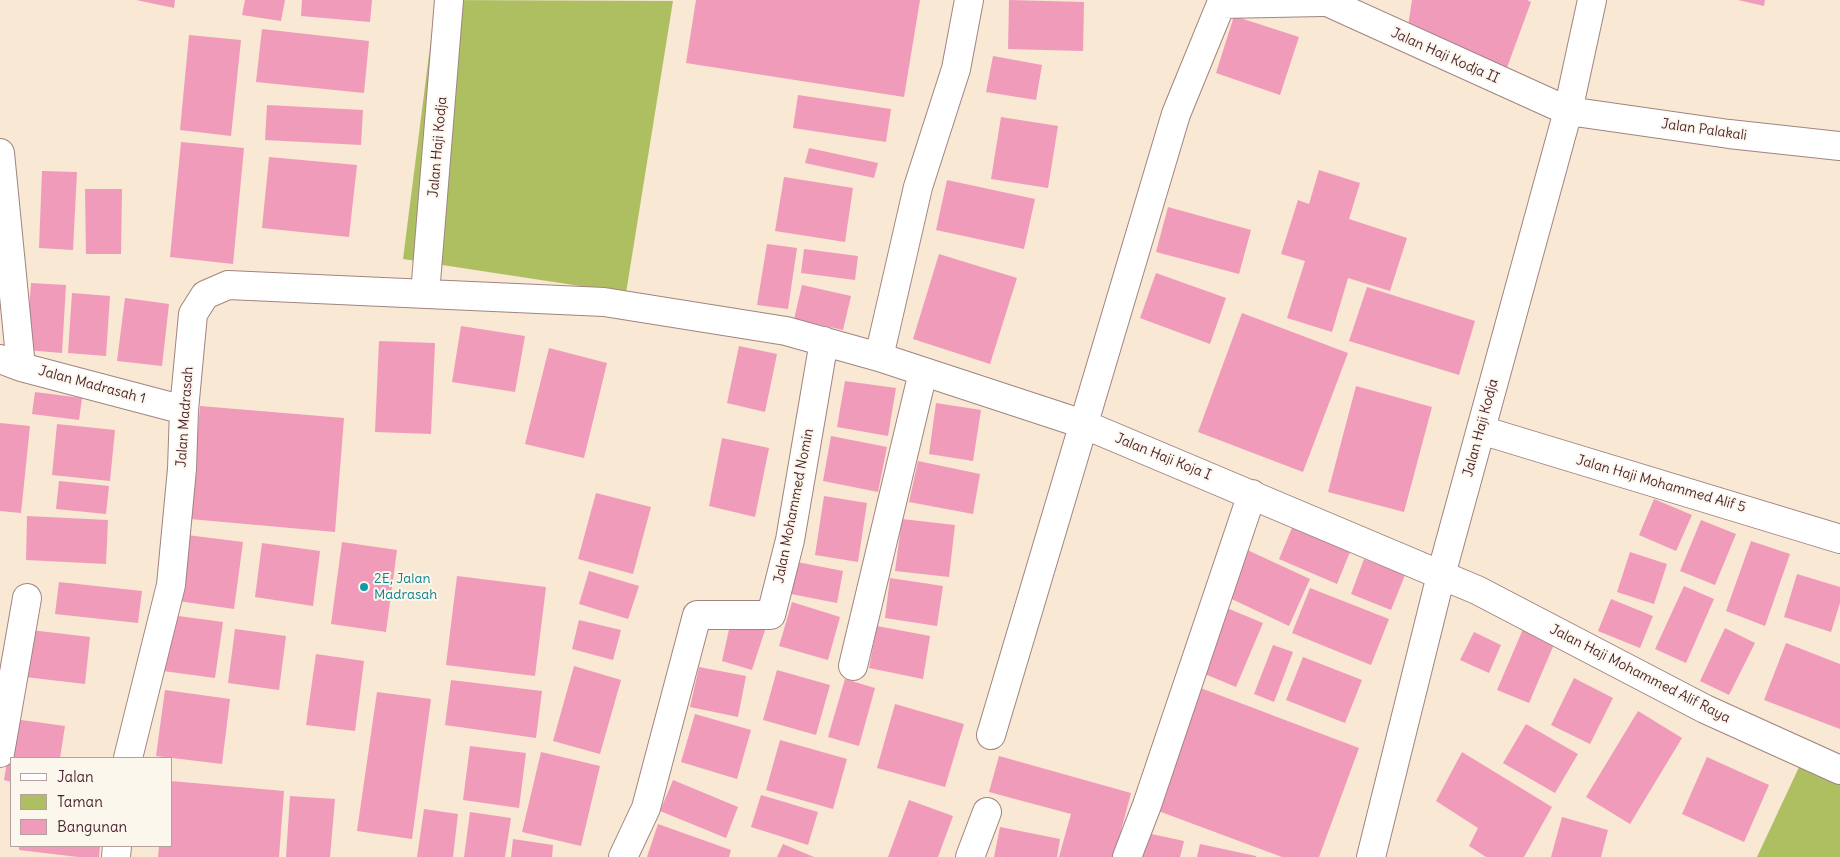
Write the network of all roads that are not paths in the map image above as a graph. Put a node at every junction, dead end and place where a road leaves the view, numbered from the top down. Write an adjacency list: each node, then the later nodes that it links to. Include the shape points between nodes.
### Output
1 (450, 0): 8 (street, Jalan Haji Kodja)
2 (969, 0): 10 (street, via 956,69 918,187)
3 (1592, 0): 5 (street, Jalan Haji Kodja)
4 (1323, 1): 5 (street, Jalan Haji Kodja II); 14 (street, via 1221,4 1176,114)
5 (1568, 111): 6 (street, Jalan Palakali); 15 (street, Jalan Haji Kodja)
6 (1840, 146)
7 (0, 153): 11 (street)
8 (425, 294): 9 (street, Jalan Madrasah, via 604,302 786,331); 13 (street, Jalan Madrasah, via 228,284 205,295 193,314)
9 (824, 341): 10 (street, Jalan Haji Koja I); 26 (street, Jalan Mohammed Nomin, via 790,540 771,614 698,616 646,808)
10 (879, 357): 12 (street, Jalan Haji Koja I)
11 (11, 363): 13 (street, Jalan Madrasah 1)
12 (923, 372): 14 (street, Jalan Haji Koja I); 20 (street)
13 (184, 410): 23 (street, Jalan Madrasah, via 171,585)
14 (1083, 424): 16 (street, Jalan Haji Koja I); 21 (street)
15 (1481, 430): 17 (street, Jalan Haji Mohammed Alif 5); 18 (street, Jalan Haji Kodja)
16 (1252, 494): 18 (street, Jalan Haji Koja I); 28 (street)
17 (1840, 538)
18 (1441, 575): 24 (street, Jalan Haji Mohammed Alif Raya, via 1477,590 1705,709); 29 (street, Jalan Haji Kodja)
19 (27, 598): 22 (street)
20 (853, 666)
21 (991, 735)
22 (0, 753)
23 (128, 757)
24 (1840, 770)
25 (987, 812): 27 (street)
26 (623, 857)
27 (970, 857)
28 (1127, 857)
29 (1371, 857)

